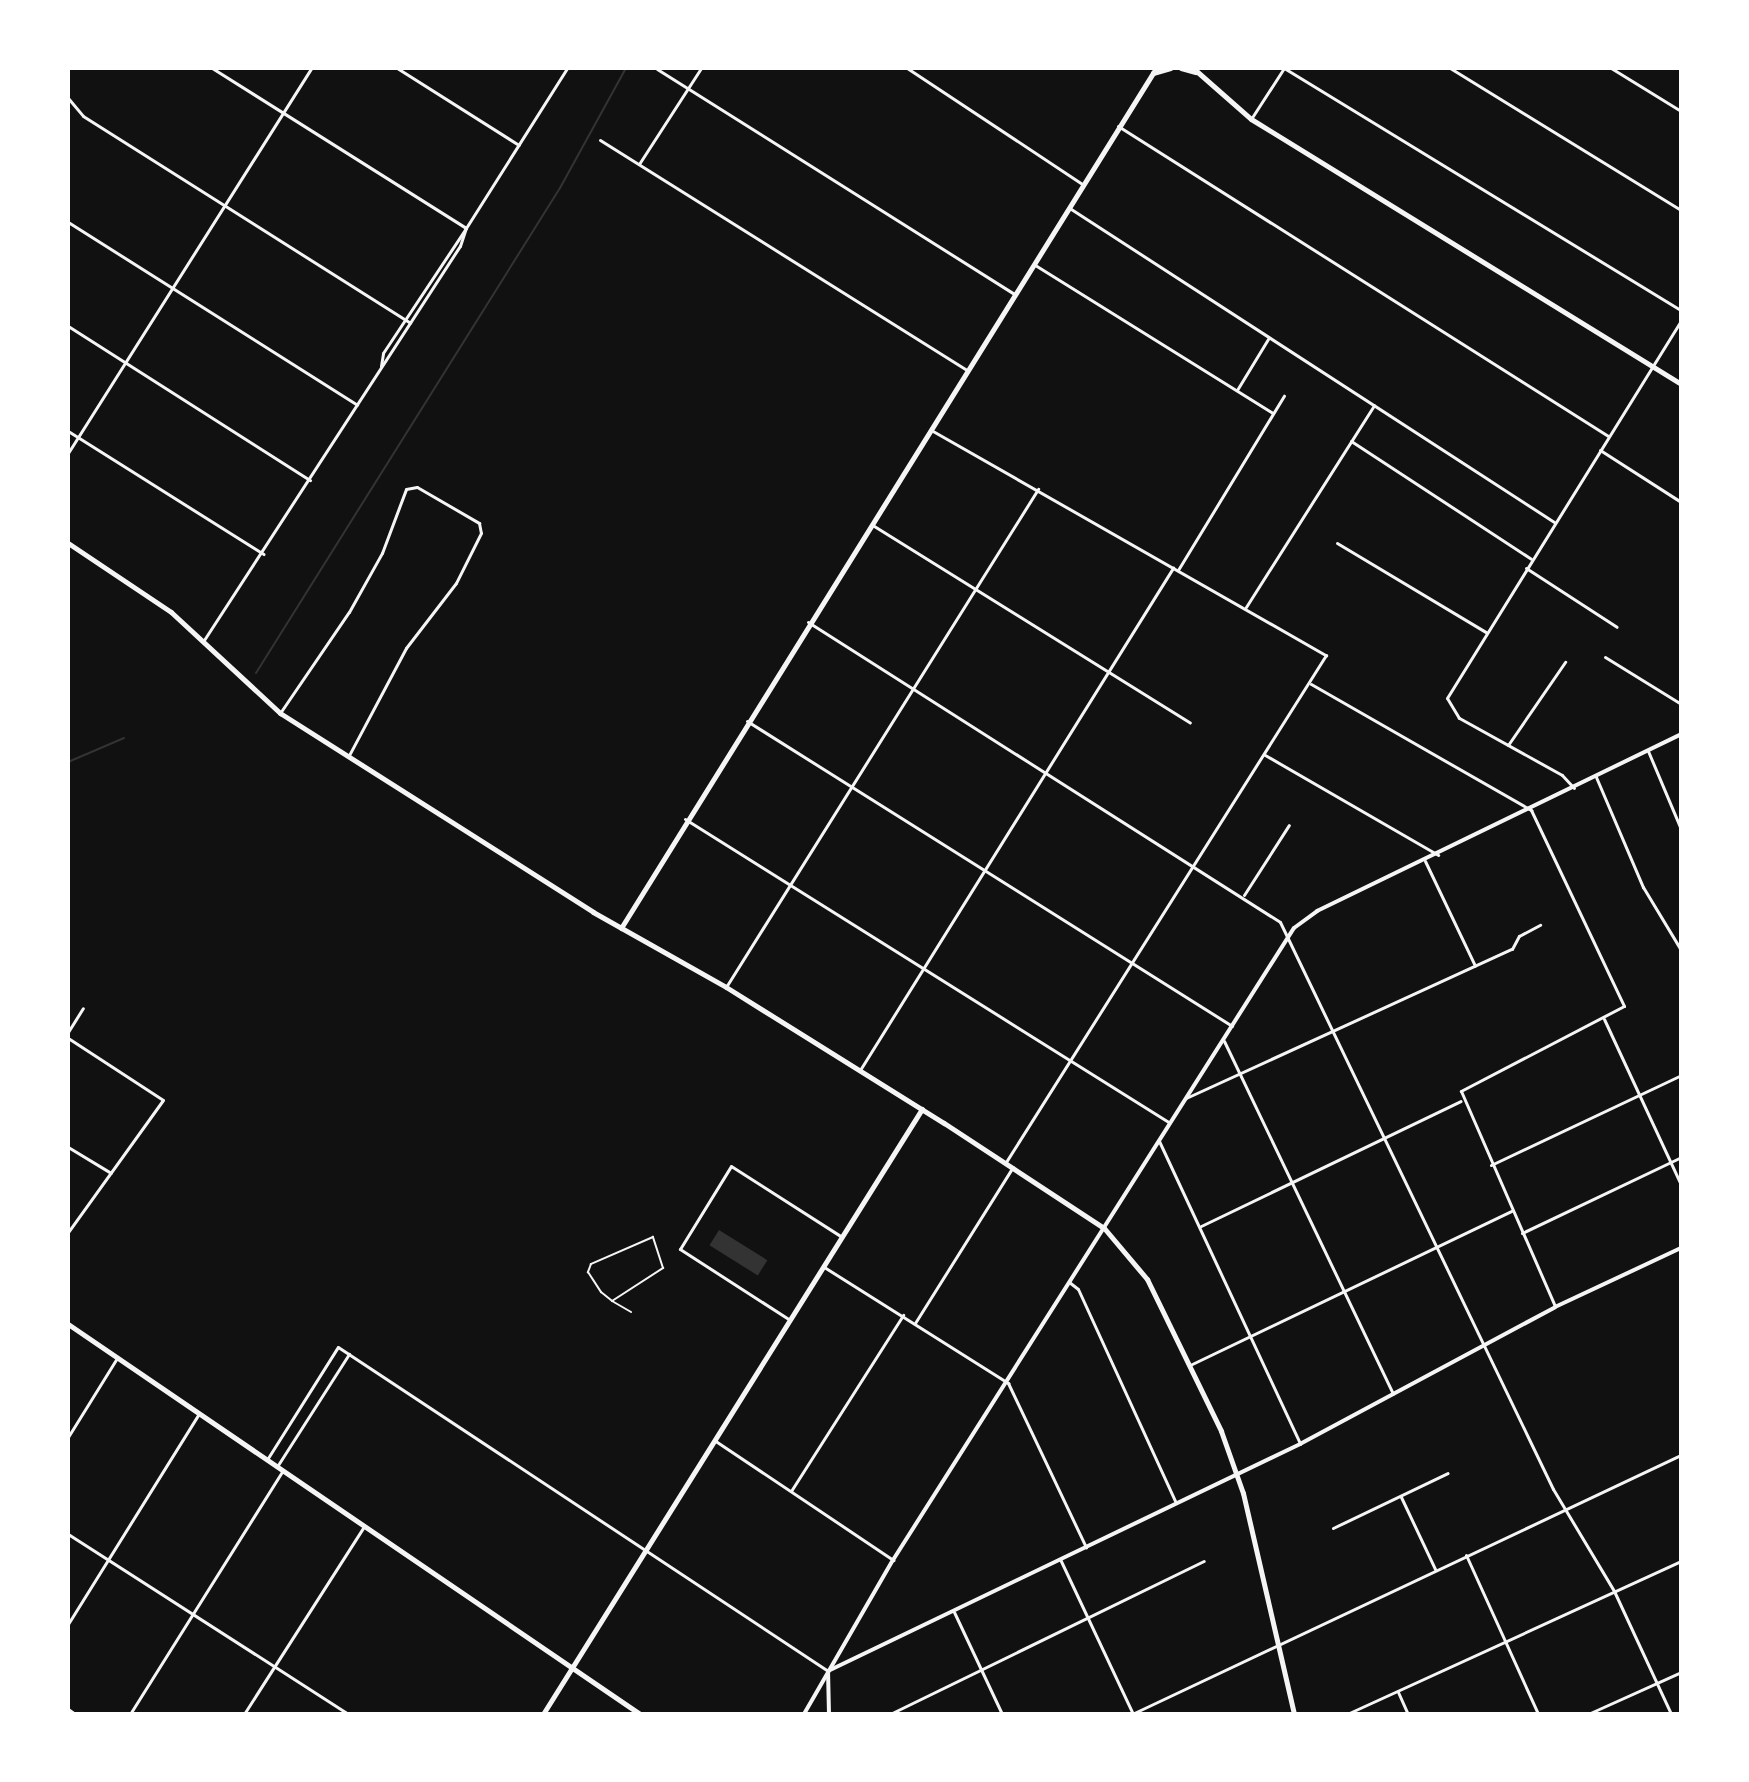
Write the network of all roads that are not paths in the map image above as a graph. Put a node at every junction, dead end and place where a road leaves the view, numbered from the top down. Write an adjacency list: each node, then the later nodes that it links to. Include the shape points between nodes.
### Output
1 (212, 68): 18 (street)
2 (311, 68): 18 (street)
3 (397, 68): 22 (street)
4 (567, 68): 22 (street)
5 (701, 68): 15 (street)
6 (907, 68): 24 (street)
7 (1170, 68): 14 (main road)
8 (1181, 68): 13 (main road)
9 (1284, 68): 19 (street); 33 (street)
10 (1450, 68): 27 (street)
11 (1611, 68): 17 (street)
12 (657, 69): 15 (street)
13 (1195, 70): 19 (main road)
14 (1154, 71): 20 (main road)
15 (689, 89): 23 (street); 32 (street)
16 (68, 98): 25 (street, via 83,116)
17 (1681, 111)
18 (283, 113): 25 (street); 29 (street)
19 (1251, 119): 41 (main road)
20 (1118, 126): 24 (main road); 51 (street)
21 (600, 140): 23 (street)
22 (519, 145): 29 (street)
23 (639, 164): 42 (street)
24 (1082, 184): 26 (main road)
25 (224, 205): 31 (street); 34 (street)
26 (1068, 207): 30 (main road); 38 (street)
27 (1681, 210)
28 (68, 222): 31 (street)
29 (466, 228): 34 (street); 36 (street)
30 (1032, 263): 32 (main road); 44 (street)
31 (173, 287): 39 (street); 46 (street)
32 (1014, 294): 42 (main road)
33 (1681, 310)
34 (405, 319): 36 (street); 40 (street)
35 (1681, 320): 41 (street)
36 (410, 323): 40 (street)
37 (68, 326): 39 (street)
38 (1269, 338): 44 (street); 47 (street)
39 (125, 363): 52 (street); 56 (street)
40 (381, 366): 46 (street)
41 (1652, 367): 43 (main road); 51 (street)
42 (966, 370): 49 (main road)
43 (1681, 384)
44 (1237, 390): 48 (street)
45 (1284, 396): 48 (street)
46 (357, 405): 56 (street)
47 (1374, 405): 53 (street); 59 (street)
48 (1273, 413): 67 (street)
49 (930, 429): 57 (street); 60 (main road)
50 (68, 431): 52 (street)
51 (1608, 436): 54 (street)
52 (78, 437): 55 (street); 63 (street)
53 (1351, 441): 64 (street); 69 (street)
54 (1600, 450): 58 (street); 59 (street)
55 (68, 453)
56 (310, 480): 63 (street)
57 (1038, 489): 65 (street); 68 (street)
58 (1681, 502)
59 (1554, 522): 64 (street)
60 (870, 524): 68 (street); 70 (main road)
61 (68, 543): 73 (main road)
62 (1337, 543): 72 (street)
63 (263, 554): 73 (street)
64 (1531, 559): 66 (street)
65 (1173, 567): 67 (street); 76 (street)
66 (1525, 568): 71 (street); 72 (street)
67 (1178, 570): 69 (street)
68 (976, 589): 76 (street); 78 (street)
69 (1246, 607): 77 (street, via 1325,653)
70 (808, 622): 78 (street); 81 (main road)
71 (1617, 627)
72 (1486, 632): 84 (street, via 1447,703 1459,718)
73 (204, 640): 80 (main road)
74 (1605, 657): 79 (street)
75 (1565, 662): 84 (street)
76 (1109, 672): 82 (street); 88 (street)
77 (1311, 684): 86 (street); 92 (street)
78 (913, 688): 88 (street); 90 (street)
79 (1681, 704)
80 (280, 713): 87 (main road); 87 (street, via 349,612 382,553 406,489 417,487 481,525 456,583 406,648)
81 (747, 721): 90 (street); 93 (main road)
82 (1190, 723)
83 (1681, 734): 85 (street)
84 (1508, 745): 91 (street, via 1562,775)
85 (1648, 751): 89 (street); 95 (street)
86 (1265, 754): 96 (street); 98 (street)
87 (349, 756): 103 (main road)
88 (1047, 771): 98 (street); 99 (street)
89 (1596, 777): 91 (street); 105 (street, via 1643,887)
90 (851, 786): 99 (street); 100 (street)
91 (1574, 788): 92 (street)
92 (1531, 810): 96 (street); 112 (street, via 1622,1010)
93 (685, 819): 100 (street); 103 (main road)
94 (1289, 825): 101 (street)
95 (1681, 829)
96 (1438, 855): 97 (street)
97 (1425, 861): 104 (street, via 1317,911); 108 (street)
98 (1194, 864): 101 (street); 107 (street)
99 (985, 869): 107 (street); 109 (street)
100 (790, 885): 109 (street); 110 (street)
101 (1244, 895): 104 (street, via 1276,917)
102 (1540, 925): 108 (street, via 1519,936 1512,949)
103 (621, 928): 110 (main road)
104 (1288, 936): 113 (street); 114 (street)
105 (1679, 942): 106 (street)
106 (1681, 950)
107 (1131, 961): 113 (street); 117 (street)
108 (1475, 966): 114 (street)
109 (923, 969): 117 (street); 118 (street)
110 (726, 987): 118 (main road)
111 (83, 1008): 115 (street)
112 (1604, 1019): 121 (street); 123 (street, via 1469,1085 1461,1091)
113 (1232, 1026): 116 (street)
114 (1335, 1032): 120 (street); 126 (street)
115 (68, 1035): 134 (street, via 163,1100)
116 (1224, 1039): 120 (street); 122 (street)
117 (1070, 1060): 125 (street); 130 (street)
118 (860, 1070): 124 (main road)
119 (1681, 1075): 121 (street)
120 (1240, 1077): 122 (street); 135 (street)
121 (1640, 1095): 131 (street); 132 (street)
122 (1186, 1098): 125 (street)
123 (1461, 1101): 126 (street); 132 (street)
124 (922, 1109): 130 (main road); 142 (main road)
125 (1170, 1123): 127 (street)
126 (1386, 1138): 135 (street); 143 (street)
127 (1159, 1141): 138 (street); 139 (street)
128 (68, 1147): 134 (street)
129 (1681, 1157): 131 (street)
130 (1006, 1162): 133 (main road)
131 (1671, 1162): 136 (street); 141 (street)
132 (1491, 1165): 137 (street)
133 (1014, 1167): 139 (main road); 153 (street)
134 (111, 1173): 140 (street)
135 (1292, 1183): 138 (street); 147 (street)
136 (1681, 1185)
137 (1511, 1210): 141 (street); 143 (street)
138 (1201, 1226): 155 (street)
139 (1104, 1228): 146 (street); 159 (main road, via 1147,1279)
140 (68, 1232)
141 (1522, 1233): 149 (street)
142 (842, 1237): 145 (main road); 152 (street, via 731,1166 680,1249)
143 (1437, 1247): 147 (street); 156 (street)
144 (1681, 1248): 149 (street)
145 (824, 1267): 151 (street); 152 (main road)
146 (1069, 1282): 160 (street); 173 (street, via 1078,1289)
147 (1344, 1292): 155 (street); 161 (street)
148 (612, 1301): 148 (lane, via 591,1279 591,1264 653,1237 663,1268); 150 (lane)
149 (1555, 1307): 156 (street)
150 (631, 1312)
151 (903, 1315): 153 (street); 171 (street)
152 (790, 1320): 164 (main road)
153 (915, 1323): 160 (street)
154 (68, 1324): 158 (main road)
155 (1249, 1335): 159 (street); 165 (street)
156 (1485, 1347): 161 (street); 174 (street)
157 (349, 1354): 167 (street, via 338,1347); 168 (street); 179 (street)
158 (117, 1358): 162 (main road); 163 (street)
159 (1190, 1365): 170 (main road)
160 (1006, 1381): 178 (street); 183 (street)
161 (1393, 1394): 165 (street)
162 (198, 1415): 167 (main road); 181 (street)
163 (68, 1437)
164 (714, 1440): 171 (street); 179 (main road)
165 (1300, 1444): 170 (street)
166 (1681, 1455): 174 (street)
167 (266, 1462): 168 (main road)
168 (279, 1470): 175 (main road); 189 (street)
169 (1448, 1473): 172 (street)
170 (1236, 1474): 173 (street); 193 (main road)
171 (791, 1491): 183 (street)
172 (1400, 1496): 176 (street); 186 (street)
173 (1176, 1503): 178 (street)
174 (1564, 1510): 180 (street); 187 (street)
175 (363, 1528): 194 (street); 196 (main road)
176 (1333, 1528)
177 (68, 1534): 181 (street)
178 (1086, 1547): 182 (street)
179 (647, 1550): 196 (main road); 197 (street)
180 (1466, 1555): 186 (street); 192 (street)
181 (108, 1559): 189 (street); 191 (street)
182 (1060, 1559): 188 (street); 190 (street)
183 (893, 1560): 197 (street)
184 (1204, 1561): 190 (street)
185 (1681, 1561): 187 (street)
186 (1435, 1569): 193 (street)
187 (1614, 1591): 192 (street); 199 (street)
188 (953, 1610): 195 (street); 197 (street)
189 (193, 1614): 194 (street); 203 (street)
190 (1089, 1617): 195 (street); 212 (street)
191 (68, 1624)
192 (1505, 1641): 200 (street); 216 (street)
193 (1279, 1644): 212 (street); 213 (main road)
194 (275, 1666): 204 (street); 205 (street)
195 (981, 1668): 210 (street); 211 (street)
196 (572, 1669): 206 (main road); 207 (main road)
197 (828, 1671): 208 (street); 209 (street)
198 (1681, 1672): 199 (street)
199 (1657, 1683): 217 (street); 218 (street)
200 (1397, 1691): 214 (street); 215 (street)
201 (68, 1709): 202 (street)
202 (75, 1714)
203 (130, 1714)
204 (244, 1714)
205 (348, 1714)
206 (543, 1714)
207 (640, 1714)
208 (804, 1714)
209 (829, 1714)
210 (890, 1714)
211 (1002, 1714)
212 (1133, 1714)
213 (1294, 1714)
214 (1347, 1714)
215 (1408, 1714)
216 (1538, 1714)
217 (1588, 1714)
218 (1671, 1714)

